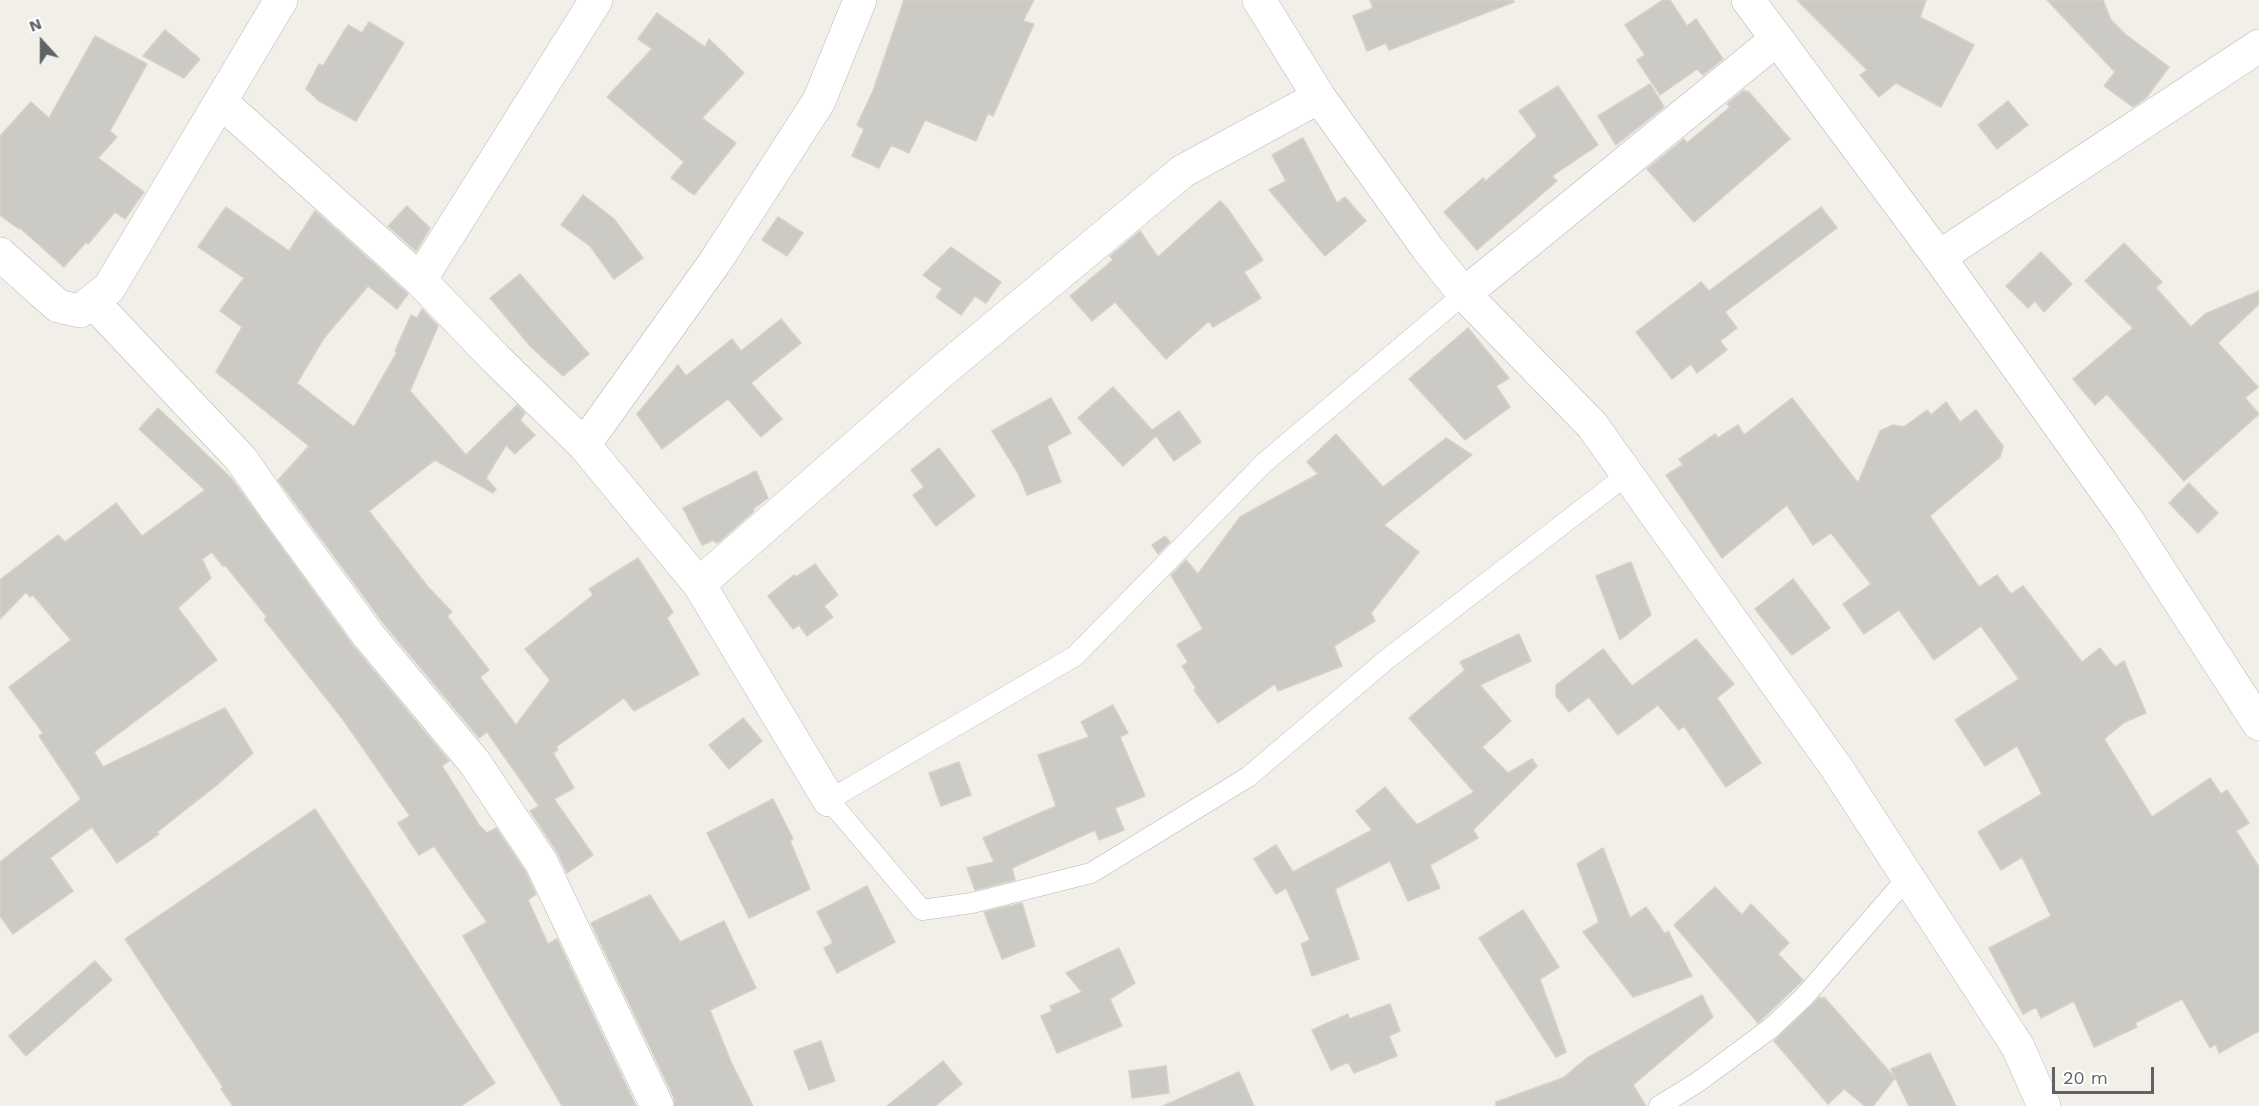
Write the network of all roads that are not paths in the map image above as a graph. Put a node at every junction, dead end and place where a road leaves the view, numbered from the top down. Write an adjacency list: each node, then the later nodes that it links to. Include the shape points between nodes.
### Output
1 (281, 0): 9 (street)
2 (596, 0): 12 (street)
3 (860, 0): 15 (street, via 819,101 714,262)
4 (1259, 0): 8 (street)
5 (1748, 0): 6 (street)
6 (1777, 39): 11 (street); 13 (street)
7 (2259, 46): 11 (street)
8 (1319, 97): 13 (street); 17 (street, via 1183,171 941,372)
9 (221, 102): 12 (street); 14 (street, via 109,288)
10 (0, 255): 14 (street, via 58,306 80,311)
11 (1939, 257): 18 (street, via 2127,520)
12 (420, 280): 15 (street)
13 (1464, 294): 16 (street, via 1592,424); 19 (lane, via 1264,463 1075,657)
14 (93, 302): 21 (street, via 242,459 369,636 476,762 541,862)
15 (584, 445): 17 (street)
16 (1628, 474): 19 (lane, via 1386,660 1248,777 1091,873 972,903 922,910); 20 (street, via 1836,766)
17 (699, 584): 19 (street)
18 (2259, 724)
19 (829, 800)
20 (1908, 877): 22 (lane, via 1804,997 1771,1028); 23 (street, via 2018,1047)
21 (657, 1106)
22 (1659, 1106)
23 (2044, 1106)

